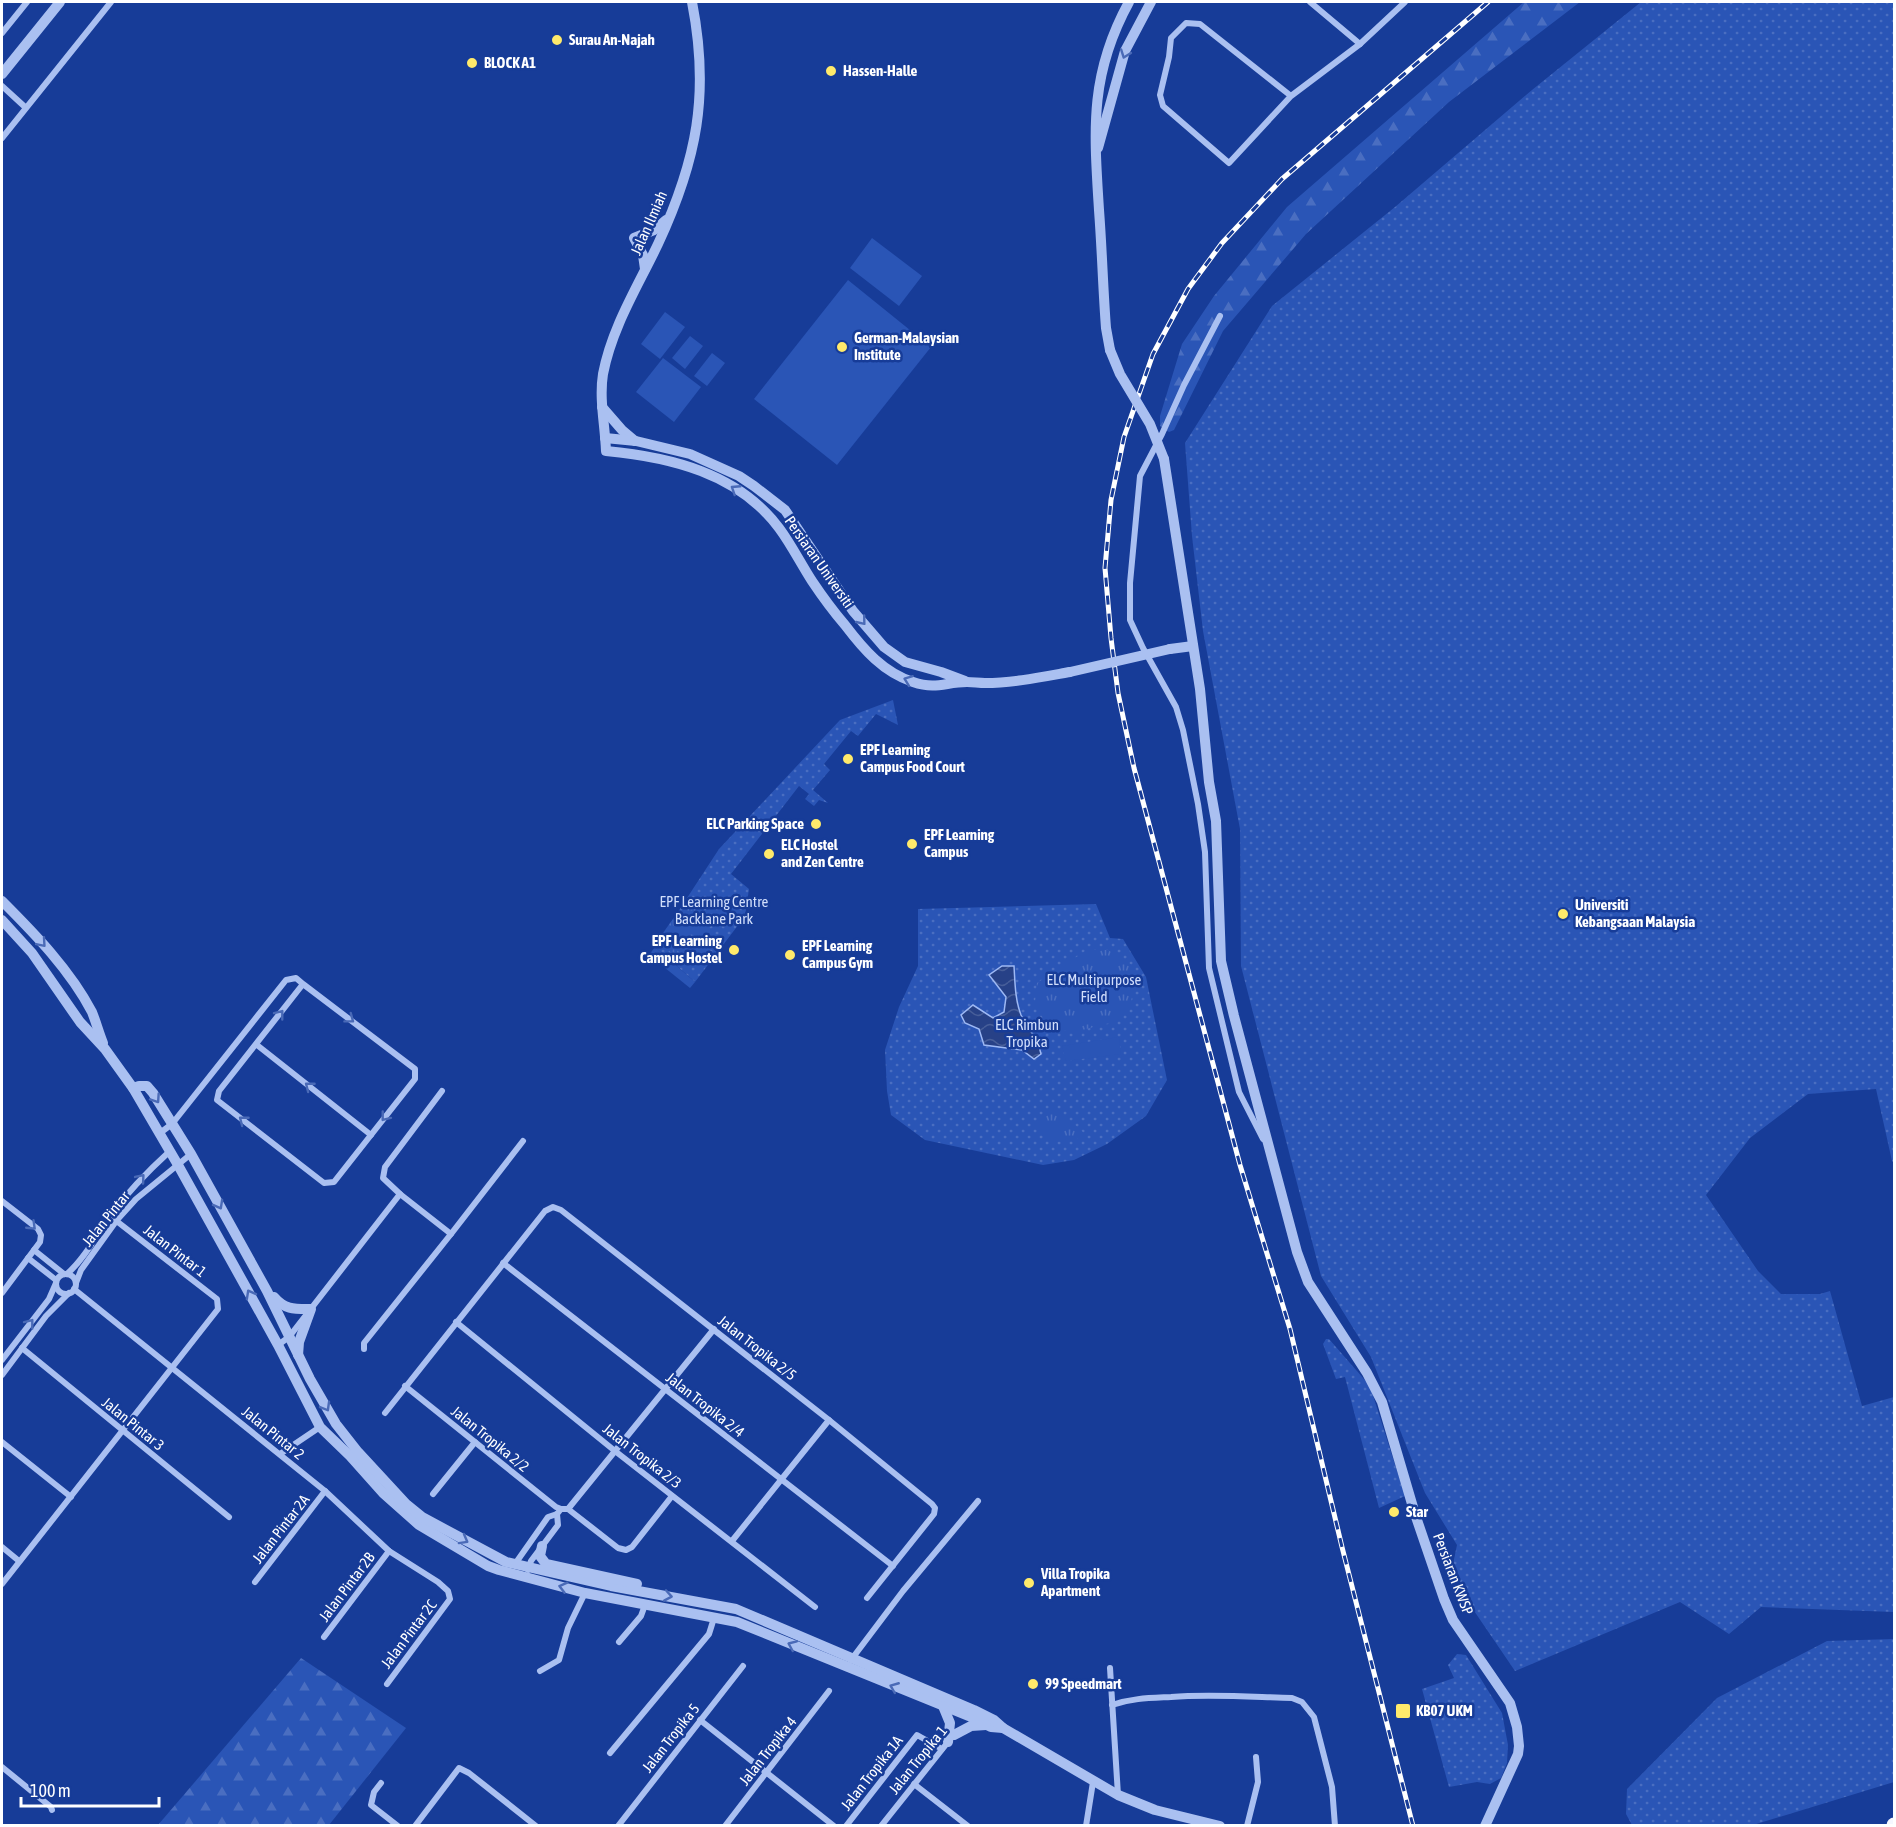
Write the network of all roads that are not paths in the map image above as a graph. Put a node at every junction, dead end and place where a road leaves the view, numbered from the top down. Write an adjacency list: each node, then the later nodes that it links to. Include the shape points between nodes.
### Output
1 (27, 2): 9 (street)
2 (60, 2): 11 (street)
3 (111, 2): 14 (street)
4 (692, 2): 17 (street, Jalan Ilmiah, via 701,80 700,110 692,154)
5 (1129, 2): 16 (street, Persiaran KWSP, via 1106,54 1097,93)
6 (1151, 2): 16 (street, one-way to 16, via 1125,51)
7 (1310, 2): 10 (street)
8 (1405, 2): 10 (street)
9 (2, 33)
10 (1360, 44): 13 (street)
11 (2, 74)
12 (2, 86): 14 (street)
13 (1291, 96): 13 (street, via 1200,24 1186,23 1171,38 1160,95 1163,106 1229,163)
14 (25, 107): 15 (street)
15 (2, 138)
16 (1095, 160): 24 (street, Persiaran KWSP, bridge, via 1110,350 1164,459)
17 (670, 216): 18 (street, Jalan Ilmiah); 18 (street, via 654,230 634,238)
18 (645, 270): 20 (street, Jalan Ilmiah, via 613,339 603,374)
19 (1220, 316): 37 (street, via 1140,476 1130,620 1184,730 1205,852 1209,968 1239,1092)
20 (602, 406): 21 (street, Jalan Ilmiah); 22 (street)
21 (605, 438): 22 (street, Persiaran Universiti); 23 (street, Jalan Ilmiah)
22 (636, 441): 25 (street, Persiaran Universiti, one-way to 25, via 690,454 739,476 775,502 792,519 853,611 884,647 919,668)
23 (606, 451): 25 (street, Persiaran Universiti, one-way to 23, via 939,687 926,685 900,677 872,658 812,582 778,527 745,496 702,470 656,457)
24 (1193, 646): 25 (street, Persiaran Universiti, bridge, via 1036,678); 37 (street, Persiaran KWSP, via 1216,821 1221,961)
25 (965, 681)
26 (2, 901): 30 (street, one-way to 30, via 44,944 70,979 92,1013)
27 (2, 920): 30 (street)
28 (303, 984): 29 (street, one-way to 28); 33 (street, via 296,978 286,980); 35 (street, one-way to 35, via 415,1069 416,1079)
29 (257, 1045): 35 (street, one-way to 29); 35 (street, one-way to 29, via 334,1182 324,1183 217,1100 219,1091)
30 (105, 1049): 31 (street)
31 (133, 1088): 33 (street, one-way to 33, via 147,1086); 34 (street)
32 (442, 1091): 41 (street, via 385,1167 383,1178)
33 (172, 1124): 34 (street); 39 (street)
34 (160, 1133): 38 (street)
35 (371, 1135)
36 (523, 1141): 45 (street)
37 (1269, 1147): 139 (street, Persiaran KWSP, via 1306,1277 1375,1388 1434,1574 1453,1620 1502,1689 1515,1716 1518,1754)
38 (170, 1150): 40 (street); 43 (street, Jalan Pintar, one-way to 38)
39 (191, 1154): 40 (street, Jalan Pintar); 52 (street, one-way to 52)
40 (178, 1165): 44 (street, Jalan Pintar); 58 (street, one-way to 40)
41 (400, 1194): 45 (street); 54 (street)
42 (2, 1201): 46 (street, one-way to 46, via 38,1229 40,1242)
43 (110, 1215): 44 (street, Jalan Pintar 1); 49 (street, Jalan Pintar, via 76,1266)
44 (117, 1220): 51 (street, Jalan Pintar, via 81,1270); 63 (street, Jalan Pintar 1, via 217,1299 218,1309)
45 (449, 1236): 60 (street, via 364,1342)
46 (34, 1250): 47 (street); 49 (street)
47 (28, 1258): 50 (street); 53 (street)
48 (503, 1263): 55 (street); 56 (street, Jalan Tropika 2/5, via 545,1211 561,1210); 66 (street, Jalan Tropika 2/4)
49 (66, 1274): 50 (street, Jalan Pintar); 51 (street, via 73,1277)
50 (56, 1282): 51 (street, via 60,1292); 62 (street, one-way to 50, via 49,1299)
51 (73, 1289): 59 (street, Jalan Pintar); 63 (street, Jalan Pintar 2)
52 (267, 1291): 54 (street, via 281,1306); 57 (street)
53 (2, 1293)
54 (311, 1309): 57 (street); 61 (street, via 298,1342)
55 (456, 1322): 65 (street); 73 (street, Jalan Tropika 2/3)
56 (714, 1329): 66 (street); 68 (street, Jalan Tropika 2/5)
57 (289, 1337): 58 (street); 61 (street)
58 (278, 1345): 69 (street)
59 (22, 1348): 64 (street, Jalan Pintar); 70 (street, Jalan Pintar 3)
60 (364, 1349)
61 (298, 1356): 89 (street, one-way to 89, via 336,1424 391,1491 422,1517)
62 (2, 1360)
63 (173, 1368): 70 (street); 74 (street, Jalan Pintar 2)
64 (2, 1374)
65 (405, 1386): 67 (street); 72 (street, Jalan Tropika 2/2)
66 (665, 1389): 73 (street); 75 (street, Jalan Tropika 2/4)
67 (385, 1413)
68 (829, 1420): 75 (street); 88 (street, Jalan Tropika 2/5, via 935,1508)
69 (320, 1427): 74 (street); 89 (street, via 419,1525 488,1566)
70 (123, 1432): 79 (street); 82 (street, Jalan Pintar 3)
71 (2, 1442): 79 (street)
72 (475, 1442): 77 (street); 81 (street, Jalan Tropika 2/2)
73 (615, 1450): 78 (street, Jalan Tropika 2/3); 81 (street)
74 (280, 1454): 76 (street, Jalan Pintar 2)
75 (781, 1479): 83 (street); 88 (street, Jalan Tropika 2/4)
76 (325, 1491): 86 (street, Jalan Pintar 2); 91 (street, Jalan Pintar 2A)
77 (433, 1494)
78 (672, 1496): 81 (street, Jalan Tropika 2/2, via 626,1550); 83 (street, Jalan Tropika 2/3)
79 (70, 1497): 87 (street)
80 (978, 1501): 102 (street)
81 (562, 1511): 84 (street, via 558,1525); 89 (street, via 548,1517)
82 (229, 1517)
83 (732, 1541): 98 (street, Jalan Tropika 2/3)
84 (542, 1546): 90 (street); 93 (street, via 540,1557 546,1564 637,1584)
85 (2, 1547): 87 (street)
86 (389, 1551): 96 (street, Jalan Pintar 2, via 438,1582); 100 (street, Jalan Pintar 2B)
87 (19, 1562): 92 (street)
88 (893, 1566): 95 (street)
89 (513, 1570): 90 (street)
90 (526, 1573): 93 (street); 94 (street, one-way to 90)
91 (255, 1582)
92 (2, 1584)
93 (644, 1592): 102 (street, one-way to 102, via 736,1609)
94 (585, 1593): 97 (street); 106 (street, via 568,1628 559,1660)
95 (867, 1598)
96 (450, 1599): 107 (street, Jalan Pintar 2C)
97 (645, 1605): 99 (street); 101 (street)
98 (816, 1607)
99 (714, 1618): 104 (street, one-way to 99, via 737,1622); 116 (street, via 708,1634)
100 (324, 1637)
101 (619, 1642)
102 (853, 1658): 104 (street); 111 (street)
103 (743, 1666): 112 (street, Jalan Tropika 5)
104 (846, 1667): 110 (street, one-way to 104)
105 (1110, 1668): 109 (street)
106 (540, 1671)
107 (387, 1684)
108 (829, 1691): 119 (street, Jalan Tropika 4)
109 (1112, 1705): 123 (street); 138 (street, via 1148,1697 1193,1695 1292,1698 1302,1702 1314,1717 1332,1787)
110 (943, 1706): 111 (street); 115 (street, via 950,1723)
111 (971, 1713): 113 (street); 114 (street, via 994,1720); 115 (street, Jalan Tropika 1)
112 (700, 1720): 119 (street); 129 (street, Jalan Tropika 5)
113 (986, 1725): 114 (street); 115 (street, via 971,1726)
114 (1003, 1728): 120 (street)
115 (948, 1742): 122 (street, Jalan Tropika 1); 132 (street, Jalan Tropika 1A, via 917,1735)
116 (610, 1753)
117 (1256, 1757): 137 (street, via 1258,1782)
118 (2, 1767): 124 (street)
119 (766, 1772): 130 (street, Jalan Tropika 4); 131 (street)
120 (1093, 1782): 123 (street); 135 (street)
121 (381, 1783): 126 (street, via 371,1805)
122 (914, 1784): 133 (street, Jalan Tropika 1); 134 (street)
123 (1115, 1794): 125 (street)
124 (52, 1810)
125 (1178, 1820): 136 (street)
126 (398, 1826)
127 (415, 1826): 128 (street, via 459,1768)
128 (536, 1826)
129 (618, 1826)
130 (724, 1826)
131 (834, 1826)
132 (846, 1826)
133 (881, 1826)
134 (968, 1826)
135 (1086, 1826)
136 (1220, 1826)
137 (1247, 1826)
138 (1335, 1826)
139 (1485, 1826)

